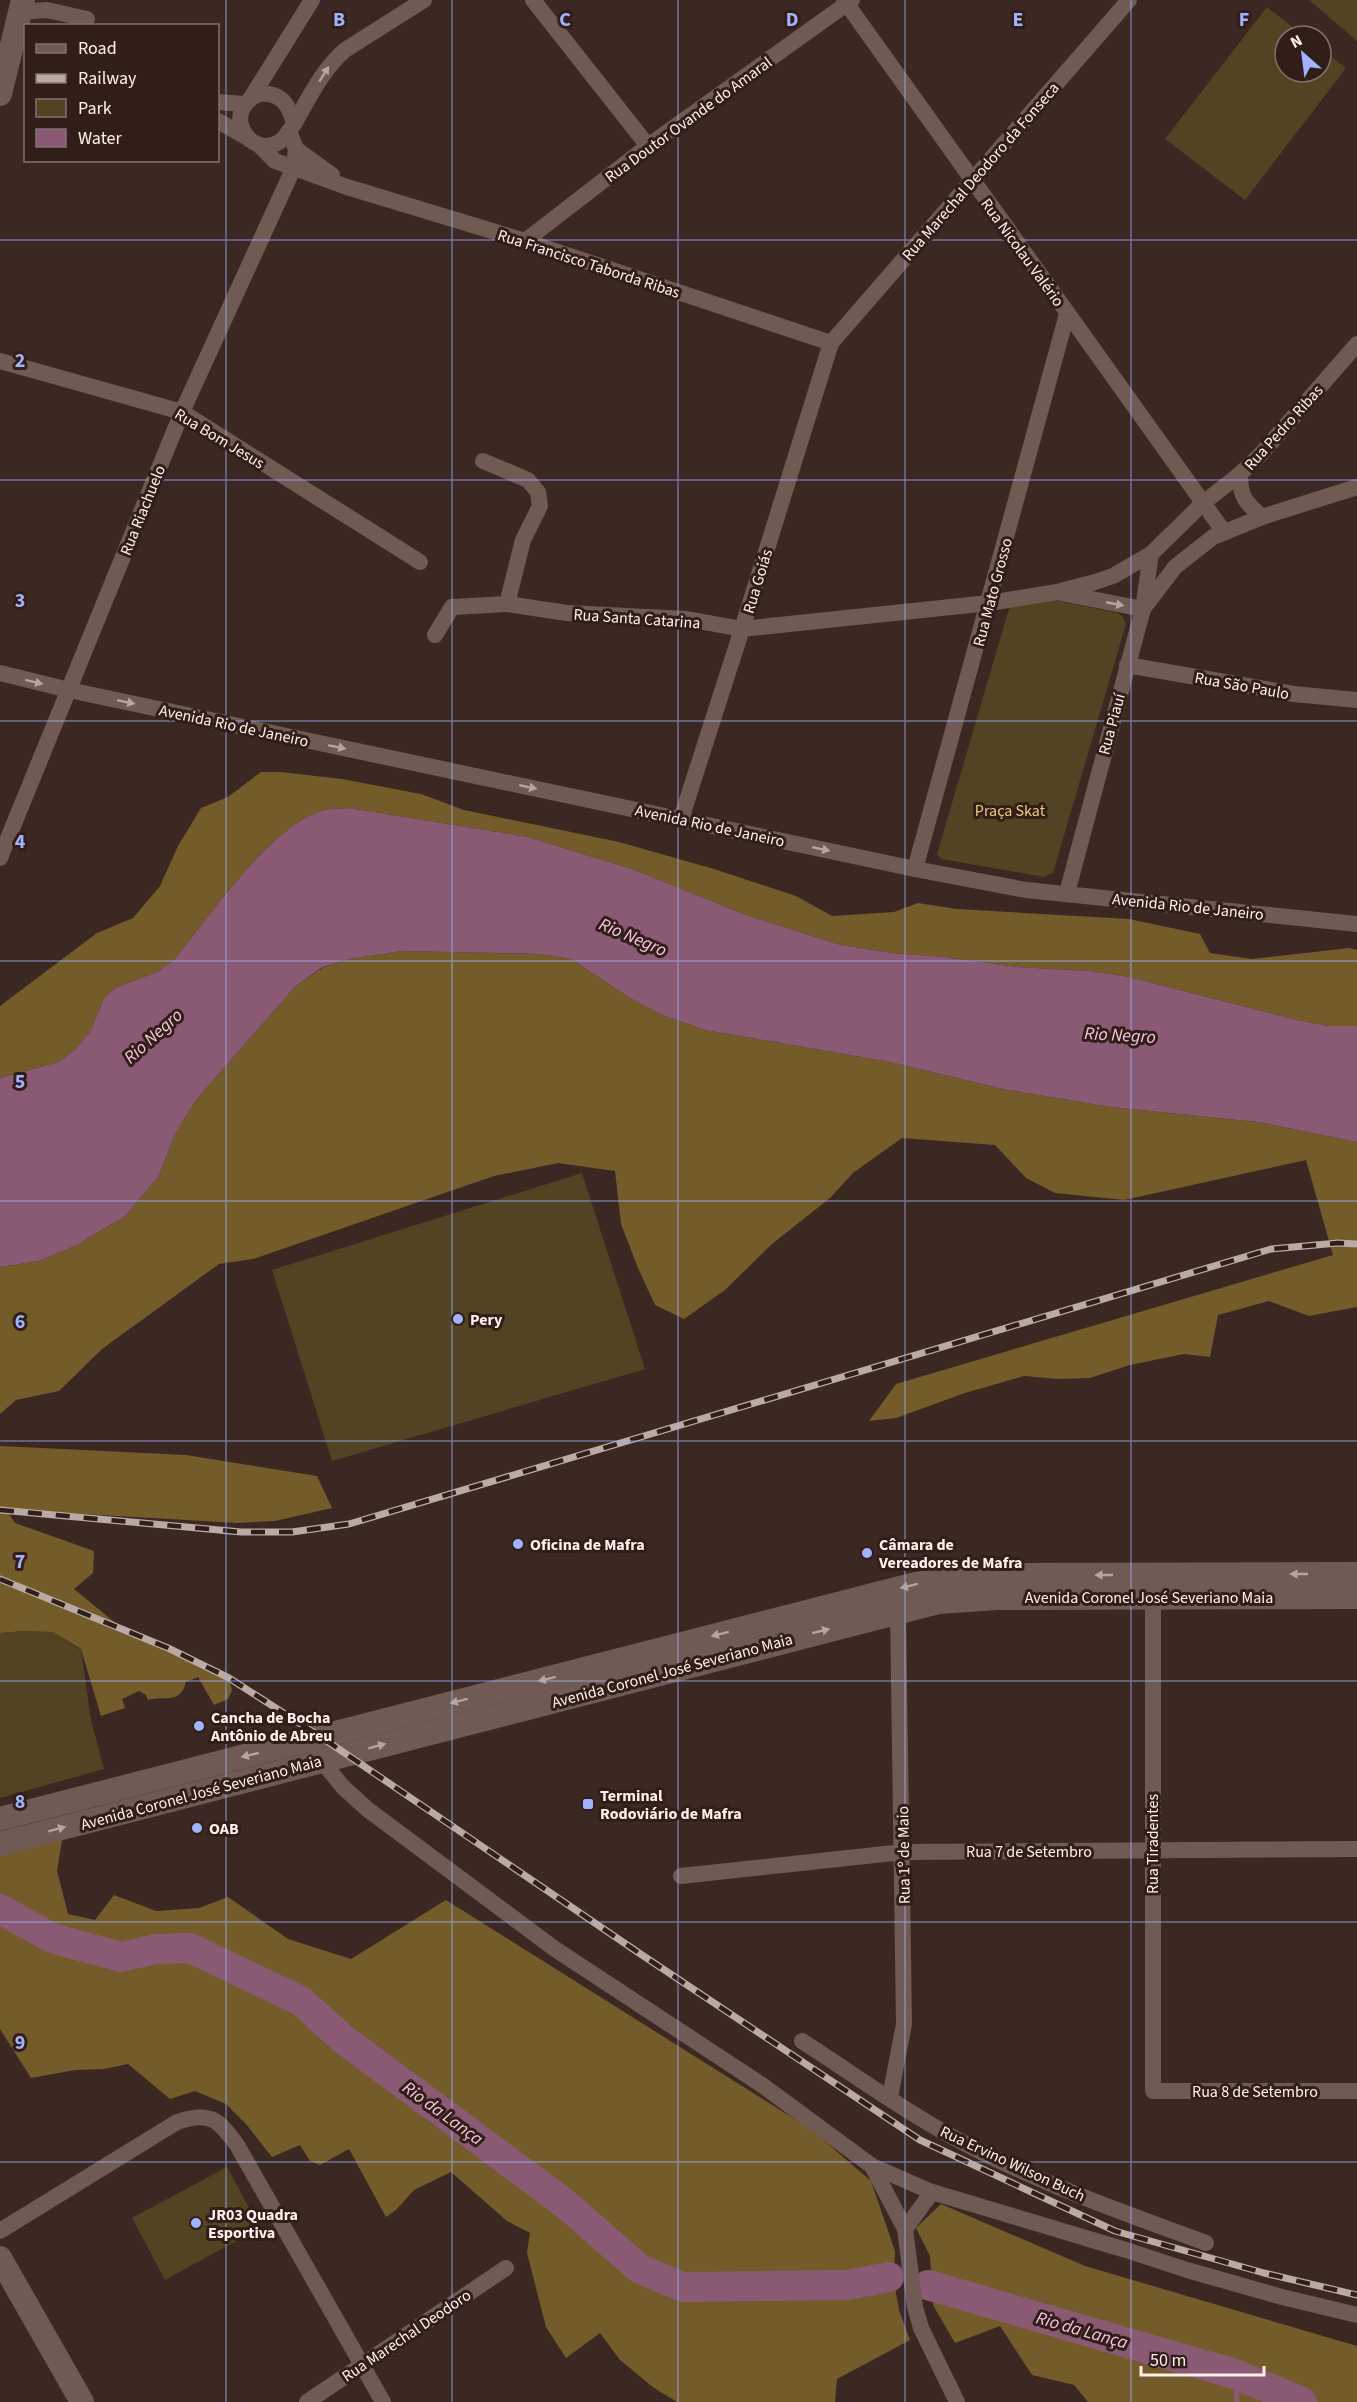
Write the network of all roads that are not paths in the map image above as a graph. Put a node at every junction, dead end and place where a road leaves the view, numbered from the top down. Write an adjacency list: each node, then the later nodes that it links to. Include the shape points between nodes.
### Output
1 (61, 0): 8 (street)
2 (312, 0): 10 (street)
3 (424, 0): 13 (street, one-way to 3, via 336,58)
4 (533, 0): 15 (street)
5 (1130, 0): 18 (street, Rua Marechal Deodoro da Fonseca)
6 (848, 1): 15 (street, Rua Doutor Ovande do Amaral); 18 (street, Rua Nicolau Valério)
7 (21, 6): 8 (street); 9 (main road)
8 (90, 22)
9 (0, 93)
10 (248, 101): 11 (street); 13 (street, via 267,94 283,99); 14 (street, via 240,112 241,130)
11 (219, 102)
12 (219, 122): 14 (street)
13 (292, 128): 14 (street, via 278,143); 16 (street)
14 (256, 143): 17 (street, Rua Francisco Taborda Ribas, via 275,161)
15 (648, 146): 20 (street, Rua Doutor Ovande do Amaral)
16 (296, 149): 17 (street, Rua Riachuelo); 19 (street, Rua Francisco Taborda Ribas)
17 (294, 167): 19 (street, Rua Francisco Taborda Ribas); 25 (street, Rua Riachuelo)
18 (971, 180): 21 (street, Rua Nicolau Valério); 22 (street, Rua Marechal Deodoro da Fonseca)
19 (347, 187): 20 (street, Rua Francisco Taborda Ribas)
20 (525, 241): 22 (street, Rua Francisco Taborda Ribas)
21 (1067, 314): 29 (street, Rua Nicolau Valério); 35 (street, Rua Mato Grosso)
22 (831, 343): 38 (street, Rua Goiás)
23 (1357, 344): 27 (street, Rua Pedro Ribas)
24 (0, 361): 25 (street, Rua Bom Jesus)
25 (182, 412): 33 (street, Rua Bom Jesus); 42 (street, Rua Riachuelo)
26 (483, 460): 36 (street, via 528,480 538,492 540,506 523,540)
27 (1240, 474): 29 (street, Rua Pedro Ribas); 30 (street, via 1243,498)
28 (1357, 487): 30 (street)
29 (1203, 503): 31 (street); 32 (street, Rua Santa Catarina)
30 (1262, 517): 31 (street)
31 (1224, 532): 37 (street, via 1175,567)
32 (1151, 554): 34 (street, Rua Santa Catarina, via 1113,576); 37 (street, Rua Piauí)
33 (420, 562)
34 (1057, 592): 35 (street, Rua Santa Catarina); 37 (street, Rua Santa Catarina, one-way to 37)
35 (989, 603): 38 (street, Rua Santa Catarina); 47 (street, Rua Mato Grosso)
36 (507, 604): 38 (street, Rua Santa Catarina, via 567,613 687,619); 39 (street, Rua Santa Catarina, via 452,607)
37 (1143, 609): 40 (street, Rua Piauí)
38 (742, 629): 44 (street, Rua Goiás)
39 (435, 635)
40 (1127, 665): 43 (street, Rua São Paulo, via 1294,694); 48 (street, Rua Piauí)
41 (0, 673): 42 (street, Avenida Rio de Janeiro, one-way to 42)
42 (69, 690): 44 (street, Avenida Rio de Janeiro, one-way to 44); 45 (street, Rua Riachuelo)
43 (1357, 700)
44 (681, 819): 47 (street, Avenida Rio de Janeiro, one-way to 47)
45 (4, 839): 46 (street, Rua Riachuelo)
46 (0, 858)
47 (915, 869): 48 (street, Avenida Rio de Janeiro, via 1026,890)
48 (1066, 893): 49 (street, Avenida Rio de Janeiro)
49 (1357, 924)
50 (1357, 1574): 54 (main road, Avenida Coronel José Severiano Maia, one-way to 54, via 990,1575 940,1580)
51 (1153, 1597): 52 (main road, Avenida Coronel José Severiano Maia); 53 (main road, Avenida Coronel José Severiano Maia, via 969,1599); 59 (street, Rua Tiradentes)
52 (1357, 1597)
53 (898, 1611): 55 (main road, Avenida Coronel José Severiano Maia, one-way to 53); 60 (street, Rua 1º de Maio)
54 (307, 1740): 55 (street); 56 (main road, Avenida Coronel José Severiano Maia, one-way to 56)
55 (320, 1761): 57 (main road, Avenida Coronel José Severiano Maia, one-way to 55); 66 (street, via 367,1809 546,1942 753,2079)
56 (0, 1819)
57 (0, 1844)
58 (1357, 1849): 59 (street, Rua 7 de Setembro)
59 (1152, 1851): 60 (street, Rua 7 de Setembro); 63 (street, Rua Tiradentes)
60 (903, 1852): 61 (street, Rua 7 de Setembro); 65 (street, Rua 1º de Maio, via 904,2024)
61 (681, 1876)
62 (802, 2041): 65 (street, Rua Ervino Wilson Buch)
63 (1153, 2091): 64 (street, Rua 8 de Setembro)
64 (1357, 2091)
65 (890, 2097): 70 (street, Rua Ervino Wilson Buch, via 947,2134 1001,2161)
66 (872, 2166): 67 (street); 68 (street)
67 (932, 2192): 68 (street); 73 (street, via 1187,2270)
68 (905, 2229): 78 (street, via 921,2328)
69 (0, 2230): 74 (street, via 177,2122 207,2116 223,2127 237,2145)
70 (1206, 2243)
71 (0, 2258): 75 (main road)
72 (506, 2268): 74 (street, Rua Marechal Deodoro)
73 (1357, 2315)
74 (362, 2365): 76 (street, Rua Marechal Deodoro); 77 (street)
75 (82, 2402)
76 (307, 2402)
77 (383, 2402)
78 (957, 2402)

